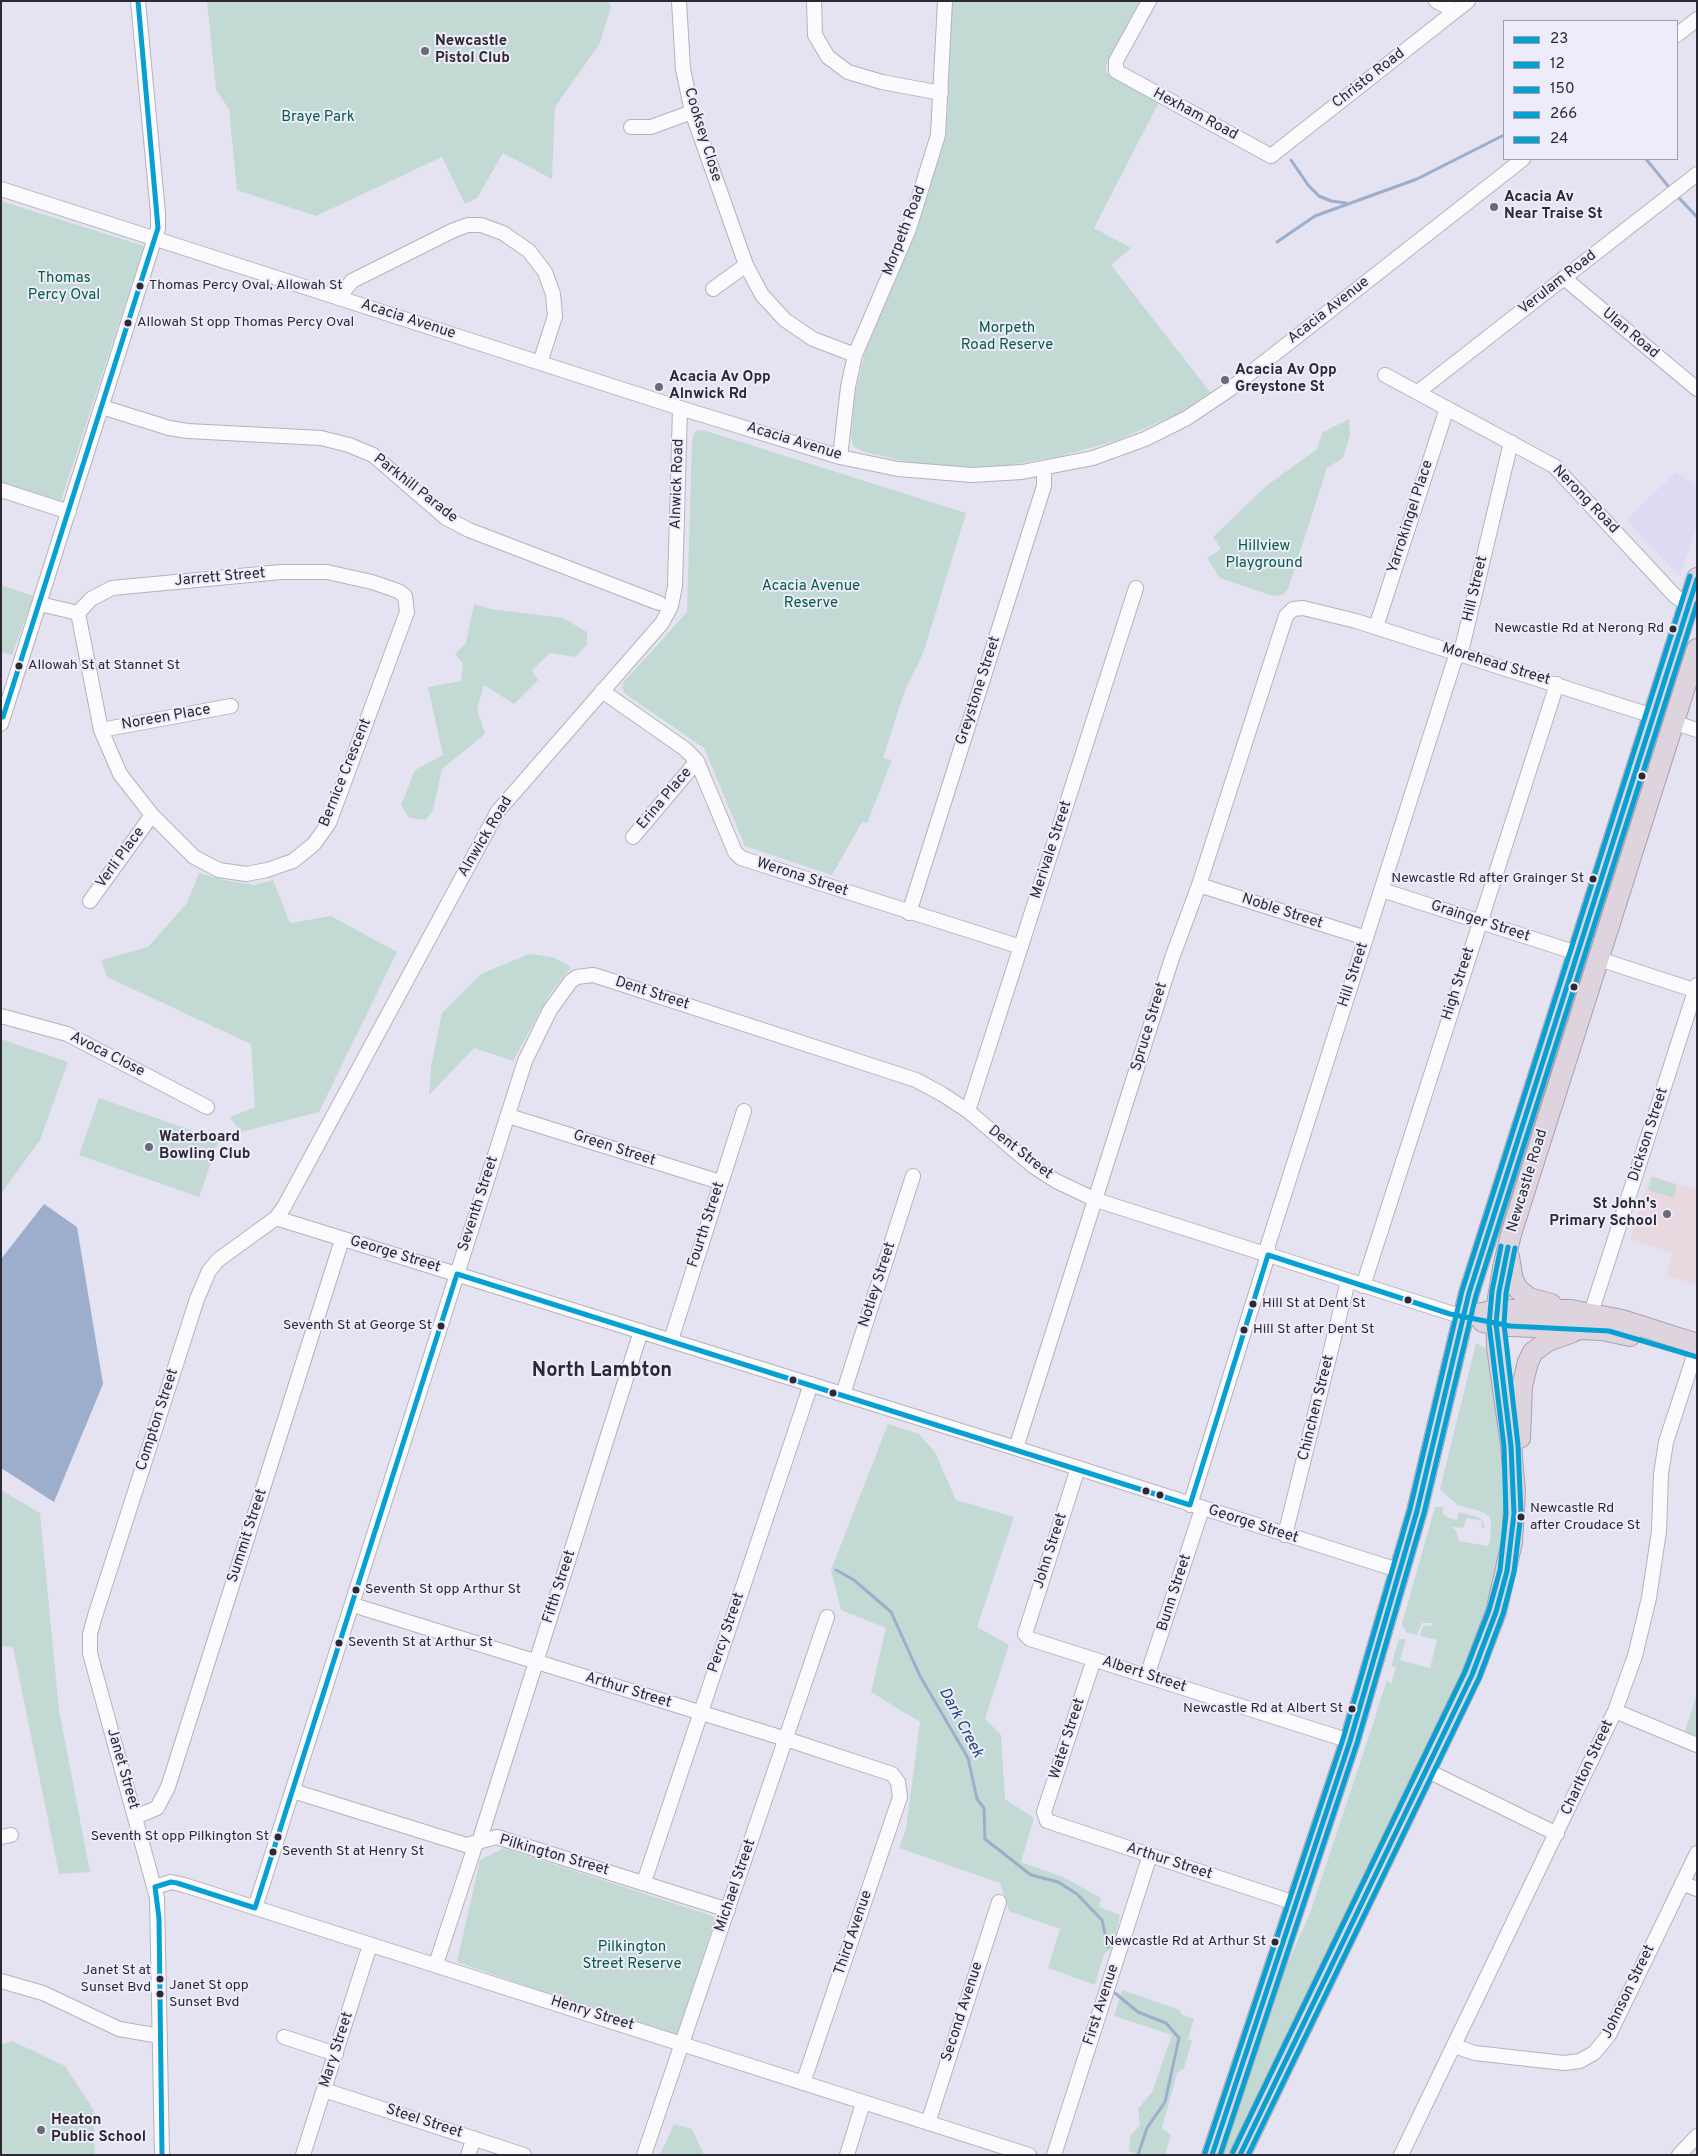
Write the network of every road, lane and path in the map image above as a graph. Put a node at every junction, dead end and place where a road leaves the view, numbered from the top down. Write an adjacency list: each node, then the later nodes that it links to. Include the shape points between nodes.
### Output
1 (138, 1): 18 (street, via 158,213)
2 (679, 1): 12 (street, Cooksey Close, via 683,69)
3 (814, 1): 11 (street, via 815,35 828,57 848,72)
4 (945, 1): 11 (street, Morpeth Road)
5 (1149, 1): 14 (street, Hexham Road, via 1116,61 1115,69)
6 (1436, 1): 8 (street)
7 (1468, 1): 8 (street, Christo Road)
8 (1455, 11): 14 (street, Christo Road)
9 (1697, 18): 10 (street)
10 (1678, 34)
11 (941, 93): 23 (street, Morpeth Road, via 938,136 909,229)
12 (692, 112): 13 (street, via 651,127); 19 (street, Cooksey Close)
13 (631, 127)
14 (1271, 156)
15 (1523, 160): 33 (street, Acacia Avenue, via 1230,389 1187,418 1112,451)
16 (1697, 174): 20 (street, Verulam Road)
17 (1, 189): 18 (street, Acacia Avenue)
18 (155, 238): 22 (street, Acacia Avenue); 28 (street)
19 (746, 265): 21 (street); 23 (street, Cooksey Close, via 762,295 785,320 813,339)
20 (1564, 278): 26 (street, Ulan Road); 27 (street, Verulam Road)
21 (714, 289)
22 (338, 298): 24 (street, Acacia Avenue); 24 (street, via 352,281 454,230 480,225 503,233 529,251 545,272 553,294 555,316)
23 (855, 355): 32 (street, Morpeth Road)
24 (540, 363): 29 (street, Acacia Avenue)
25 (1385, 375): 27 (street, Nerong Road)
26 (1697, 389)
27 (1418, 392): 30 (street, Nerong Road)
28 (102, 407): 35 (street); 39 (street, Parkhill Parade, via 188,431 321,438 349,444 373,455 446,518)
29 (680, 408): 32 (street, Acacia Avenue); 48 (street, Alnwick Road, via 675,586 670,606 662,623)
30 (1447, 408): 31 (street, Nerong Road); 44 (street, Yarrokingel Place)
31 (1511, 442): 41 (street, Nerong Road, via 1554,466 1675,596); 46 (street, Hill Street)
32 (840, 457): 33 (street, Acacia Avenue, via 898,469 946,474 992,474)
33 (1044, 468): 61 (street, Greystone Street, via 1044,486)
34 (1, 490): 35 (street)
35 (69, 512): 40 (street)
36 (1697, 578): 41 (highway, Newcastle Road)
37 (1136, 588): 64 (street, Merivale Street)
38 (405, 596): 43 (street, Jarrett Street, via 372,582 327,572 281,572 112,588 91,599); 56 (street, Bernice Crescent, via 407,612 404,621 329,822 314,844 293,861 267,870 246,874 219,870 194,857)
39 (659, 602)
40 (40, 604): 43 (street); 51 (street)
41 (1692, 607): 50 (highway, Newcastle Road)
42 (1293, 609): 44 (street, Morehead Street, via 1303,608); 58 (street, Spruce Street, via 1286,616)
43 (78, 613): 53 (street, Bernice Crescent)
44 (1376, 626): 46 (street, Morehead Street)
45 (1697, 649): 52 (highway, Newcastle Road)
46 (1458, 654): 47 (street, Morehead Street); 59 (street, Hill Street)
47 (1557, 684): 50 (street, Morehead Street); 62 (street, High Street)
48 (602, 691): 55 (street, Werona Street, via 685,749); 77 (street, Alnwick Road, via 498,811)
49 (231, 706): 53 (street, Noreen Place)
50 (1653, 716): 52 (highway, Morehead Street); 65 (highway, Newcastle Road)
51 (2, 719)
52 (1673, 722): 54 (street, Morehead Street); 66 (highway, Newcastle Road)
53 (101, 730): 56 (street, Bernice Crescent, via 120,774)
54 (1697, 730)
55 (697, 761): 57 (street, Erina Place); 61 (street, Werona Street, via 735,852 741,858)
56 (152, 815): 60 (street, Verli Place)
57 (633, 837)
58 (1199, 885): 63 (street, Noble Street); 76 (street, Spruce Street, via 1172,958)
59 (1382, 890): 62 (street, Grainger Street); 63 (street, Hill Street)
60 (90, 902)
61 (909, 913): 64 (street, Werona Street)
62 (1479, 922): 65 (street, Grainger Street); 83 (street, High Street)
63 (1366, 938): 80 (street, Hill Street, via 1268,1245)
64 (1021, 947): 72 (street, Merivale Street)
65 (1578, 953): 86 (highway, Newcastle Road)
66 (1599, 959): 68 (street); 79 (highway, Newcastle Road)
67 (584, 975): 72 (street, Dent Street, via 606,979 885,1069 930,1087); 73 (street, Seventh Street, via 571,981 535,1037)
68 (1696, 989): 85 (street, Dickson Street)
69 (1, 1016): 70 (street, Avoca Close, via 67,1034)
70 (207, 1107)
71 (744, 1111): 75 (street, Fourth Street)
72 (968, 1111): 76 (street, Dent Street, via 1033,1166)
73 (507, 1117): 75 (street, Green Street); 81 (street, Seventh Street)
74 (913, 1176): 93 (street, Notley Street)
75 (720, 1182): 90 (street, Fourth Street)
76 (1096, 1200): 80 (street, Dent Street); 94 (street, Spruce Street)
77 (276, 1218): 78 (street, George Street); 103 (street, Compton Street, via 218,1260 202,1285 95,1616)
78 (342, 1240): 81 (street, George Street); 115 (street, Summit Street, via 168,1787 157,1808)
79 (1508, 1248): 84 (highway, via 1513,1280 1518,1289 1532,1299); 87 (highway, Newcastle Road)
80 (1268, 1255): 82 (street, Dent Street); 97 (street, Hill Street)
81 (457, 1274): 89 (street, George Street); 100 (street, Seventh Street)
82 (1348, 1281): 83 (street, Dent Street); 98 (street, Chinchen Street)
83 (1363, 1286): 86 (street, Dent Street)
84 (1571, 1310): 85 (highway); 87 (highway)
85 (1591, 1313): 91 (highway)
86 (1463, 1317): 87 (highway); 99 (highway, Newcastle Road)
87 (1496, 1317): 88 (highway); 96 (highway, Newcastle Road)
88 (1602, 1330): 91 (highway); 96 (highway, via 1555,1337 1540,1346 1528,1362 1520,1398)
89 (641, 1331): 90 (street, George Street); 105 (street, Fifth Street)
90 (671, 1340): 92 (street, George Street)
91 (1696, 1352): 107 (street, Charlton Street, via 1666,1442 1659,1531 1649,1598 1635,1656)
92 (811, 1384): 93 (street, George Street); 108 (street, Percy Street)
93 (843, 1394): 94 (street, George Street)
94 (1016, 1448): 95 (street, George Street)
95 (1078, 1468): 97 (street, George Street); 102 (street, John Street)
96 (1515, 1492): 112 (highway, Newcastle Road, via 1512,1542 1496,1612 1482,1652)
97 (1196, 1507): 98 (street, George Street); 106 (street, Bunn Street)
98 (1285, 1535): 99 (street, George Street)
99 (1401, 1571): 110 (highway, Newcastle Road)
100 (352, 1605): 105 (street, Arthur Street); 114 (street, Seventh Street)
101 (827, 1617): 109 (street, Michael Street)
102 (1025, 1634): 104 (street, Albert Street, via 1030,1639)
103 (90, 1652): 115 (street, Janet Street)
104 (1094, 1659): 106 (street, Albert Street); 116 (street, Water Street, via 1044,1812)
105 (536, 1663): 108 (street, Arthur Street); 118 (street, Fifth Street)
106 (1147, 1676): 110 (street, Albert Street)
107 (1615, 1711): 111 (street); 117 (street, Charlton Street)
108 (700, 1713): 109 (street, Arthur Street); 121 (street, Percy Street)
109 (786, 1739): 113 (street, Arthur Street, via 892,1774); 128 (street, Michael Street)
110 (1350, 1741): 126 (highway, Newcastle Road)
111 (1697, 1745)
112 (1426, 1770): 117 (street); 152 (highway, Newcastle Road)
113 (898, 1782): 137 (street, Third Avenue, via 900,1797)
114 (293, 1791): 118 (street, Pilkington Street, via 466,1846); 127 (street, Seventh Street)
115 (135, 1817): 123 (street, Janet Street)
116 (1045, 1819): 120 (street, Arthur Street)
117 (1557, 1834): 135 (street, Charlton Street)
118 (477, 1842): 121 (street, Pilkington Street, via 497,1837); 130 (street, Fifth Street)
119 (1697, 1853): 122 (street, Johnson Street)
120 (1150, 1855): 126 (street, Arthur Street); 150 (street, First Avenue)
121 (644, 1882): 128 (street, Pilkington Street)
122 (1682, 1883): 124 (street); 135 (street, Johnson Street, via 1609,2035 1594,2053 1564,2063 1475,2053)
123 (155, 1887): 127 (street, Henry Street, via 177,1883); 132 (street, Janet Street, via 159,1918)
124 (1697, 1890)
125 (999, 1902): 140 (street, Second Avenue)
126 (1295, 1903): 151 (highway, Newcastle Road)
127 (255, 1908): 129 (street, Henry Street)
128 (728, 1910): 134 (street, Michael Street)
129 (370, 1945): 130 (street, Henry Street); 136 (street, Mary Street)
130 (436, 1964): 134 (street, Henry Street)
131 (1, 1981): 132 (street, via 43,1993 119,2030)
132 (160, 2036): 143 (street, Janet Street)
133 (284, 2037): 136 (street)
134 (682, 2042): 137 (street, Henry Street); 147 (street, Michael Street)
135 (1454, 2046): 153 (street, Charlton Street)
136 (336, 2054): 138 (street, Mary Street)
137 (803, 2083): 139 (street, Henry Street)
138 (324, 2090): 142 (street, Steel Street); 144 (street, Mary Street)
139 (863, 2102): 140 (street, Henry Street); 148 (street)
140 (928, 2123): 149 (street, Henry Street)
141 (1697, 2136): 154 (street)
142 (474, 2138): 145 (street); 146 (street, Steel Street)
143 (162, 2155)
144 (303, 2155)
145 (468, 2155)
146 (524, 2155)
147 (644, 2155)
148 (847, 2155)
149 (1029, 2155)
150 (1054, 2155)
151 (1212, 2155)
152 (1240, 2155)
153 (1401, 2155)
154 (1679, 2155)

